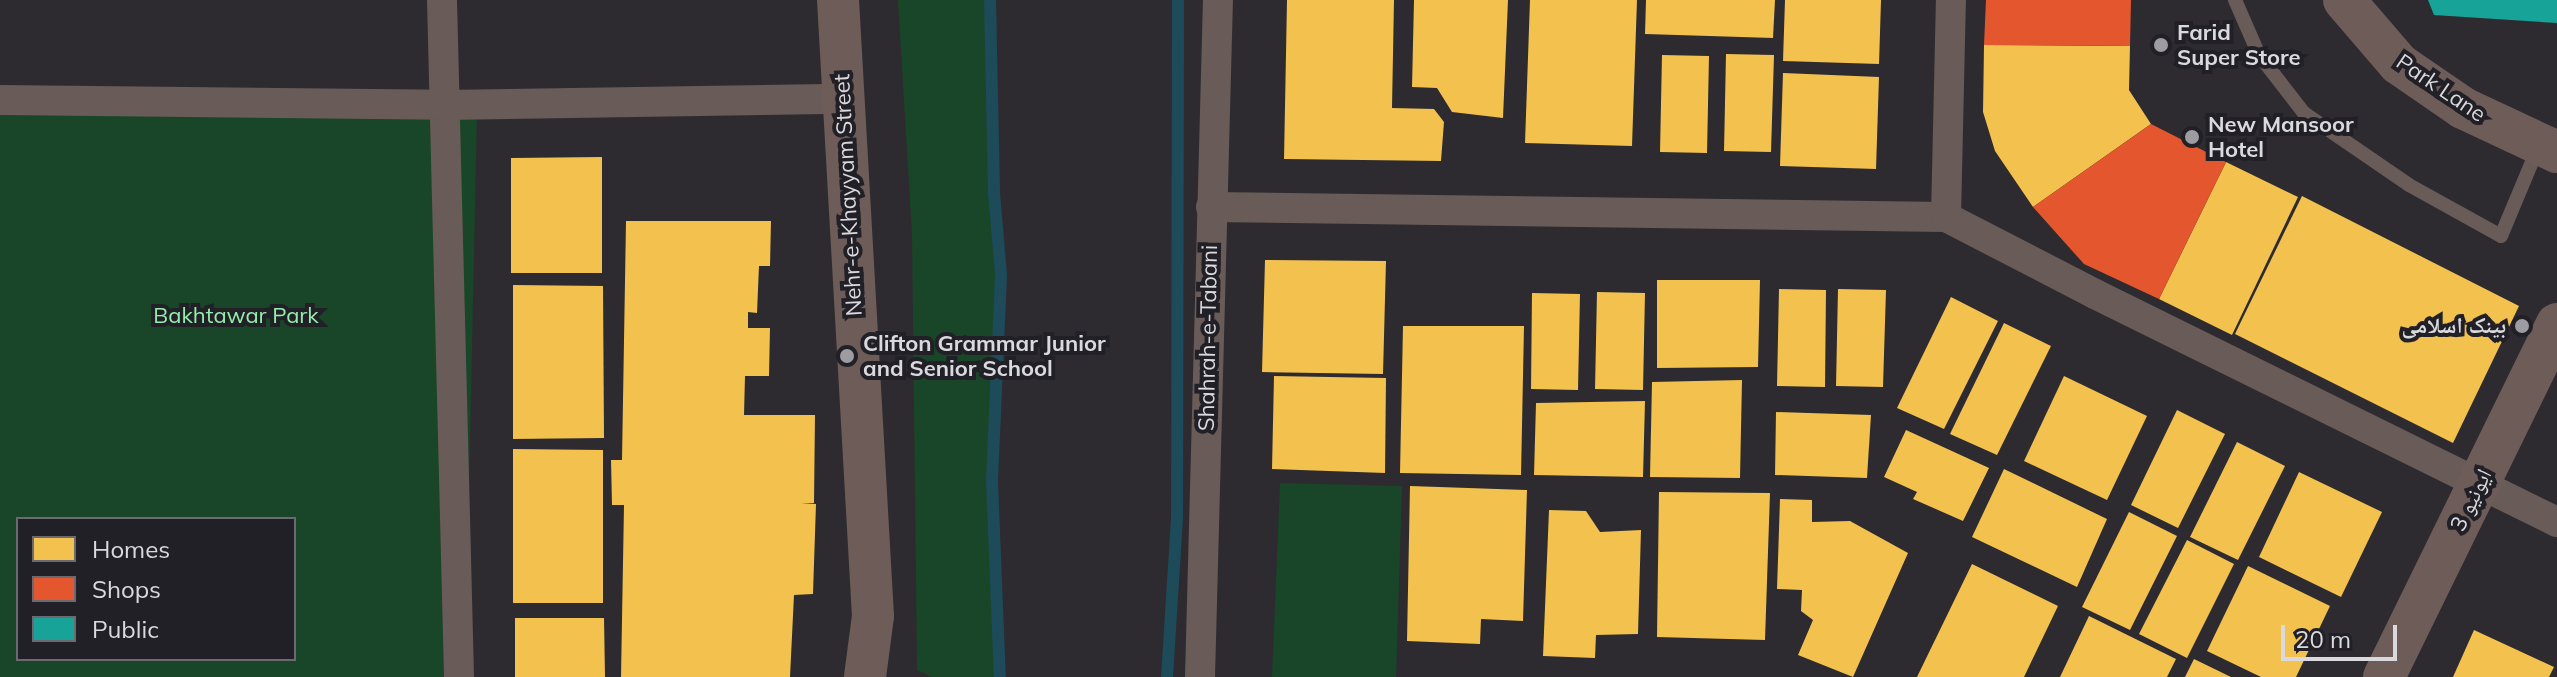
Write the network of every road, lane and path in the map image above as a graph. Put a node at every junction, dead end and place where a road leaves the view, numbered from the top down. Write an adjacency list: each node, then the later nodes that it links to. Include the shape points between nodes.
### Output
1 (442, 0): 9 (street)
2 (838, 0): 7 (street, Nehr-e-Khayyam Street)
3 (1218, 0): 11 (street, Shahrah-e-Tabani)
4 (1951, 0): 12 (street)
5 (2235, 0): 10 (lane, via 2259,55 2304,113 2409,185 2501,236)
6 (2344, 0): 10 (street, Park Lane, via 2399,64 2463,108)
7 (842, 99): 9 (street); 17 (street, Nehr-e-Khayyam Street, via 873,616)
8 (0, 100): 9 (street)
9 (444, 105): 16 (street)
10 (2548, 148)
11 (1211, 207): 12 (street); 18 (street, Shahrah-e-Tabani)
12 (1946, 217): 14 (street)
13 (2557, 324): 14 (street, ایونیو 3)
14 (2479, 484): 15 (street); 19 (street, ایونیو 3)
15 (2557, 522)
16 (459, 677)
17 (865, 677)
18 (1200, 677)
19 (2384, 677)

